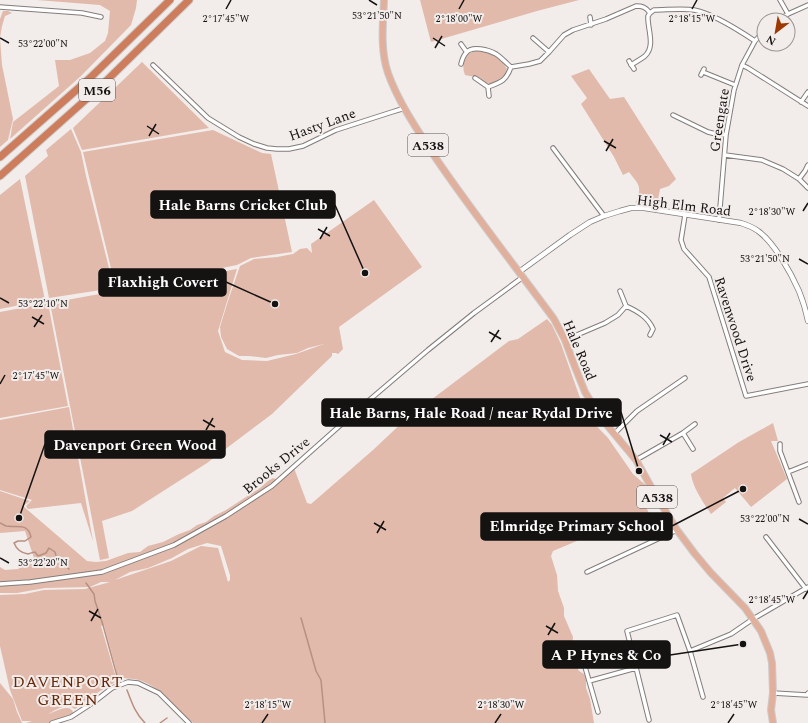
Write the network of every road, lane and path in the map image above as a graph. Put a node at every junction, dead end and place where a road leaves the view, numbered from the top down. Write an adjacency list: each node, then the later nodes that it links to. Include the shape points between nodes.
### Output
1 (170, 0): 38 (highway, M56, via 90,78)
2 (189, 0): 40 (highway, M56, via 100,87)
3 (384, 0): 33 (main road, Hale Road / A538, via 385,60)
4 (780, 0): 7 (street)
5 (808, 5): 8 (street)
6 (0, 7): 11 (street, via 82,13)
7 (787, 12)
8 (792, 12)
9 (650, 13): 12 (street, via 646,8 636,6); 14 (street, via 654,10 694,10 712,16); 20 (street, via 649,51)
10 (590, 17): 12 (street)
11 (101, 18)
12 (590, 25): 17 (street, via 564,35)
13 (533, 38): 17 (street)
14 (755, 41): 21 (street, Greengate)
15 (461, 44): 16 (street)
16 (466, 51): 19 (street); 23 (street, via 490,51)
17 (549, 52): 23 (street, via 540,61)
18 (629, 61): 20 (street)
19 (461, 64)
20 (631, 65): 24 (street)
21 (742, 65): 27 (street, Greengate); 31 (street)
22 (153, 66): 33 (street, Hasty Lane, via 208,118 239,137 268,148 289,149 303,146 336,130)
23 (511, 67): 28 (street, via 506,78)
24 (634, 69)
25 (703, 72): 27 (street)
26 (475, 78): 28 (street)
27 (735, 85): 35 (street, Greengate)
28 (488, 87): 30 (street)
29 (808, 92): 31 (street)
30 (489, 96)
31 (802, 102): 32 (street)
32 (808, 106)
33 (404, 108): 46 (main road, Hale Road / A538, via 452,181)
34 (673, 115): 35 (street, via 708,132)
35 (726, 135): 37 (street, Greengate)
36 (553, 148): 44 (street)
37 (725, 155): 41 (street, via 762,160); 45 (street, Greengate)
38 (0, 157)
39 (808, 165): 41 (street)
40 (0, 176)
41 (799, 179): 42 (street)
42 (808, 188)
43 (685, 215): 44 (street, High Elm Road, via 632,208); 45 (street, High Elm Road); 53 (street, Ravenwood Drive, via 682,240 684,250 709,277 746,396)
44 (604, 216): 46 (street, High Elm Road, via 570,235)
45 (719, 220): 49 (street, High Elm Road, via 750,226 769,240 799,291)
46 (521, 275): 51 (main road, Hale Road / A538, via 554,319); 66 (street, Brooks Drive, via 428,350 272,486 226,516 174,545 102,572)
47 (620, 291): 48 (street)
48 (626, 306): 50 (street, via 646,318 653,330); 51 (street, via 605,323)
49 (808, 321)
50 (650, 335)
51 (565, 340): 56 (main road, Hale Road / A538, via 585,392)
52 (685, 378): 56 (street, via 637,411)
53 (808, 384)
54 (695, 424): 55 (street)
55 (683, 433): 58 (street); 59 (street)
56 (614, 434): 59 (main road, Hale Road / A538)
57 (780, 444): 61 (street)
58 (693, 449)
59 (636, 460): 63 (main road, Hale Road / A538)
60 (808, 464): 61 (street)
61 (788, 472): 62 (street)
62 (800, 502)
63 (677, 530): 65 (street); 68 (main road, Hale Road / A538, via 711,573)
64 (766, 537): 67 (street)
65 (587, 572)
66 (0, 584)
67 (807, 588): 68 (street)
68 (753, 619): 70 (street, via 731,634); 73 (main road, Hale Road / A538, via 762,630 770,653)
69 (579, 646): 72 (street)
70 (690, 651): 71 (street, via 677,615 627,632); 75 (street)
71 (636, 668): 72 (street); 77 (street)
72 (589, 681): 76 (street)
73 (772, 693): 74 (street); 80 (main road, Hale Road / A538)
74 (808, 693)
75 (704, 697)
76 (598, 712)
77 (649, 720)
78 (52, 723): 79 (street, via 71,717 112,688 128,682 138,683 159,693)
79 (189, 723)
80 (773, 723)

